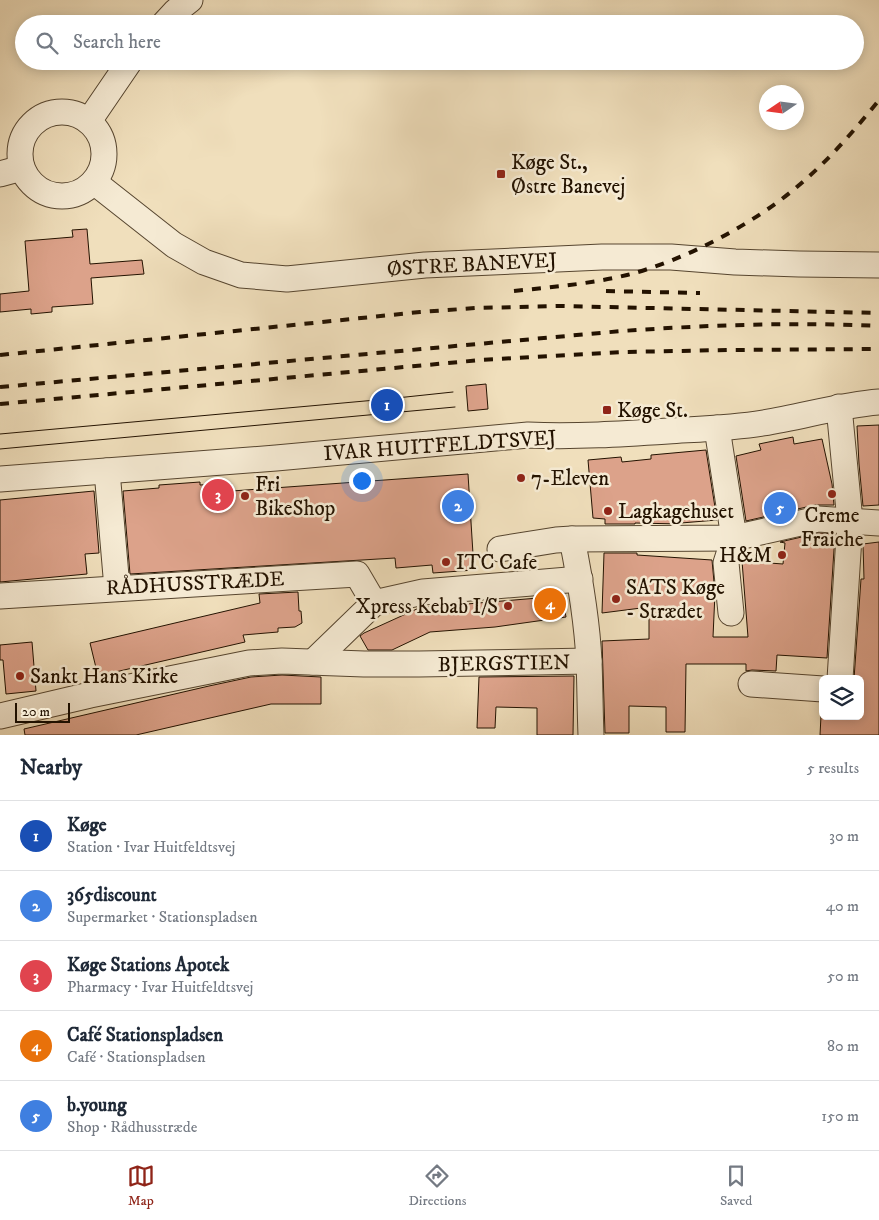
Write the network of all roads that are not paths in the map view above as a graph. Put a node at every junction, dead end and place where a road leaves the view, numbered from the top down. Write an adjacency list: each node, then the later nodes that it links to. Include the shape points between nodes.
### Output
1 (190, 0): 2 (street)
2 (172, 15)
3 (124, 70): 4 (street)
4 (89, 121): 5 (street, via 65,111 39,118 22,140 20,154); 6 (street, via 104,146 103,165)
5 (11, 171): 6 (street, via 54,196 75,194)
6 (94, 182): 7 (street, ØSTRE BANEVEJ, via 174,245 204,262 241,275 287,279 425,265 602,257)
7 (879, 264)
8 (879, 402): 9 (street, IVAR HUITFELDTSVEJ)
9 (839, 407): 10 (street, IVAR HUITFELDTSVEJ, via 763,423); 13 (street)
10 (717, 428): 11 (street, IVAR HUITFELDTSVEJ, via 528,435); 15 (street)
11 (106, 471): 12 (street, IVAR HUITFELDTSVEJ); 19 (street)
12 (0, 480)
13 (850, 521): 14 (street); 15 (street, via 818,519); 25 (street)
14 (879, 523)
15 (734, 538): 16 (street); 22 (street, via 726,563)
16 (572, 539): 17 (street, via 503,549); 18 (street)
17 (508, 585): 18 (street); 21 (street, via 423,592)
18 (580, 585): 23 (street)
19 (117, 588): 20 (street, RÅDHUSSTRÆDE); 21 (street, RÅDHUSSTRÆDE, via 357,574)
20 (0, 596)
21 (374, 603): 24 (street)
22 (731, 613)
23 (589, 661): 24 (street, BJERGSTIEN); 29 (street)
24 (313, 662): 28 (street, BJERGSTIEN, via 249,663 85,696)
25 (840, 675)
26 (751, 684): 27 (street)
27 (819, 689)
28 (5, 722)
29 (590, 735)

